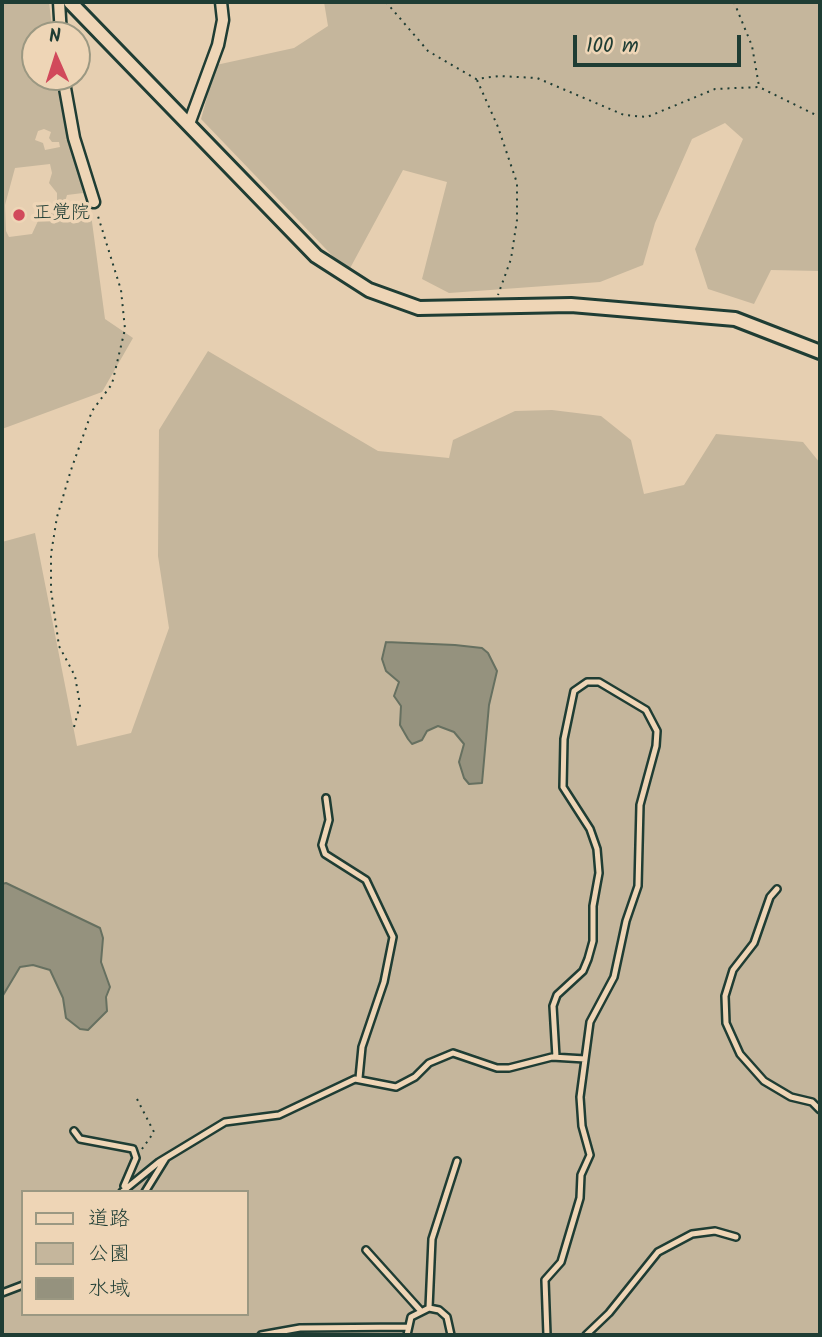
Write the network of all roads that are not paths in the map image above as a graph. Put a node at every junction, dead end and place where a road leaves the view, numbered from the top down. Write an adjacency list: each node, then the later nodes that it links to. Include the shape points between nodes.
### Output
1 (60, 2): 4 (street)
2 (70, 2): 6 (street)
3 (220, 2): 6 (street, via 223,20 218,45)
4 (61, 21)
5 (66, 91): 7 (street)
6 (189, 124): 8 (street, via 330,268 408,305 571,305 711,316 767,329)
7 (94, 202)
8 (820, 352)
9 (326, 798): 13 (lane, via 325,854 366,880 393,937 384,982 362,1047)
10 (777, 889): 14 (lane, via 754,943 733,970 725,996 726,1023 740,1054 764,1081)
11 (556, 1057): 12 (lane); 12 (lane, via 553,1006 588,959 599,873 590,829 563,787 564,738 574,691 587,682 599,682 646,710 657,731 640,805 638,886 614,977 590,1022); 13 (lane, via 497,1068 453,1053 429,1063 396,1087)
12 (585, 1059): 31 (lane, via 581,1115 590,1155 561,1262 545,1280)
13 (359, 1078): 16 (lane, via 279,1115 225,1122)
14 (820, 1110)
15 (74, 1130): 18 (lane, via 80,1139 133,1149 135,1158)
16 (166, 1158): 19 (lane); 20 (lane)
17 (457, 1161): 25 (lane, via 432,1239)
18 (123, 1190)
19 (124, 1190)
20 (146, 1190)
21 (736, 1237): 32 (lane, via 715,1231 692,1234 658,1252)
22 (366, 1250): 26 (lane)
23 (21, 1286): 24 (lane)
24 (2, 1293)
25 (429, 1308): 26 (lane); 30 (lane, via 447,1317)
26 (420, 1310): 27 (lane)
27 (407, 1328): 28 (lane, via 300,1328); 29 (lane)
28 (261, 1335)
29 (407, 1335)
30 (451, 1335)
31 (547, 1335)
32 (586, 1335)

